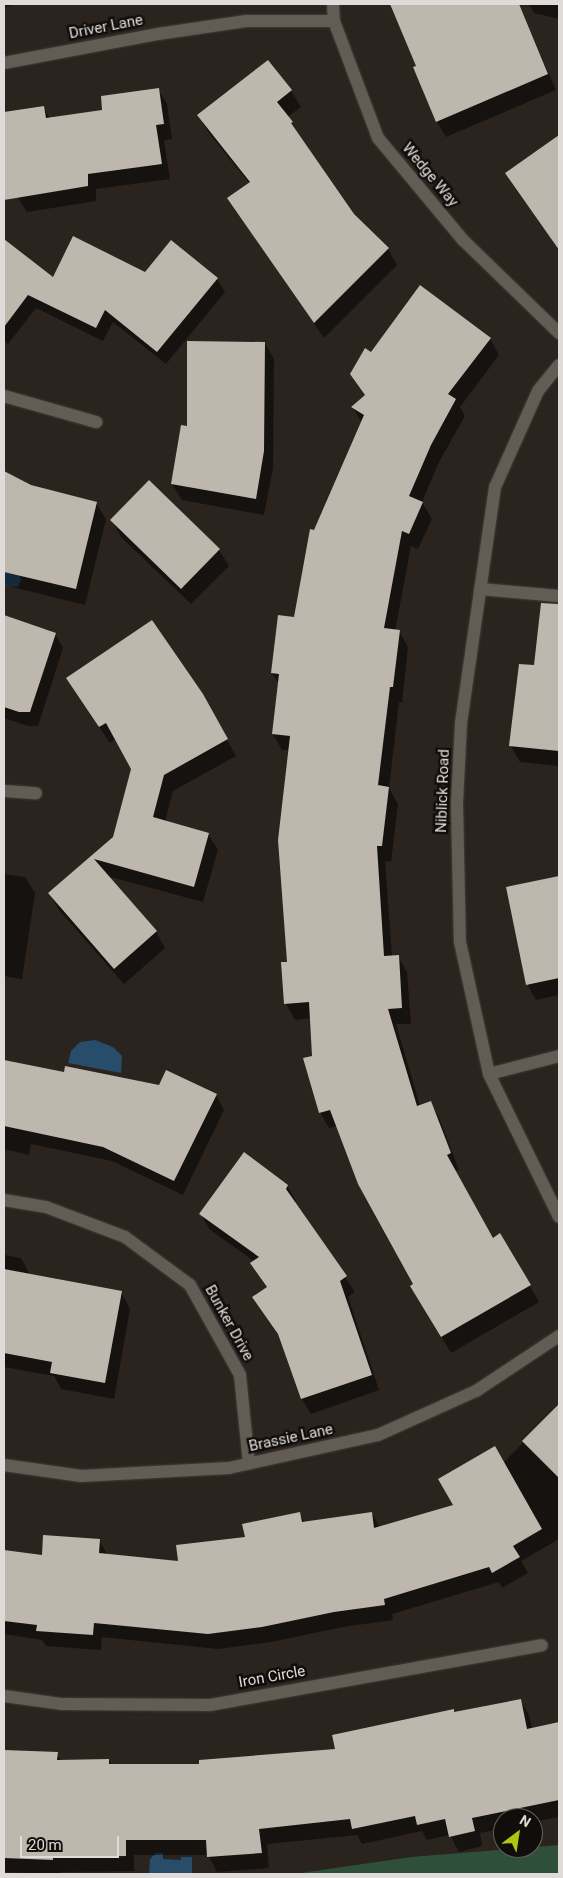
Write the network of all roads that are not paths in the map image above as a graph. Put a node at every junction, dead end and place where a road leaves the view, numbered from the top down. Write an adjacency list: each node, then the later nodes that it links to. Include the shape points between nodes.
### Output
1 (333, 4): 2 (street, Wedge Way)
2 (334, 21): 3 (street, Driver Lane, via 246,21); 4 (street, Wedge Way, via 378,138 463,240)
3 (4, 63)
4 (559, 333)
5 (559, 365): 8 (street, Niblick Road, via 538,391 495,488)
6 (4, 396): 7 (street)
7 (96, 422)
8 (480, 589): 9 (street); 13 (street, Niblick Road, via 462,724 457,813 460,942)
9 (559, 596)
10 (4, 792): 11 (street)
11 (36, 793)
12 (559, 1056): 13 (street)
13 (489, 1074): 15 (street, Niblick Road)
14 (4, 1200): 17 (street, Bunker Drive, via 46,1207 125,1237 190,1285 240,1375)
15 (559, 1216)
16 (559, 1336): 17 (street, Brassie Lane, via 476,1391 378,1435)
17 (250, 1464): 18 (street, Brassie Lane, via 229,1468 81,1476)
18 (4, 1465)
19 (542, 1644): 20 (street, Iron Circle, via 210,1704 62,1704)
20 (4, 1696)

